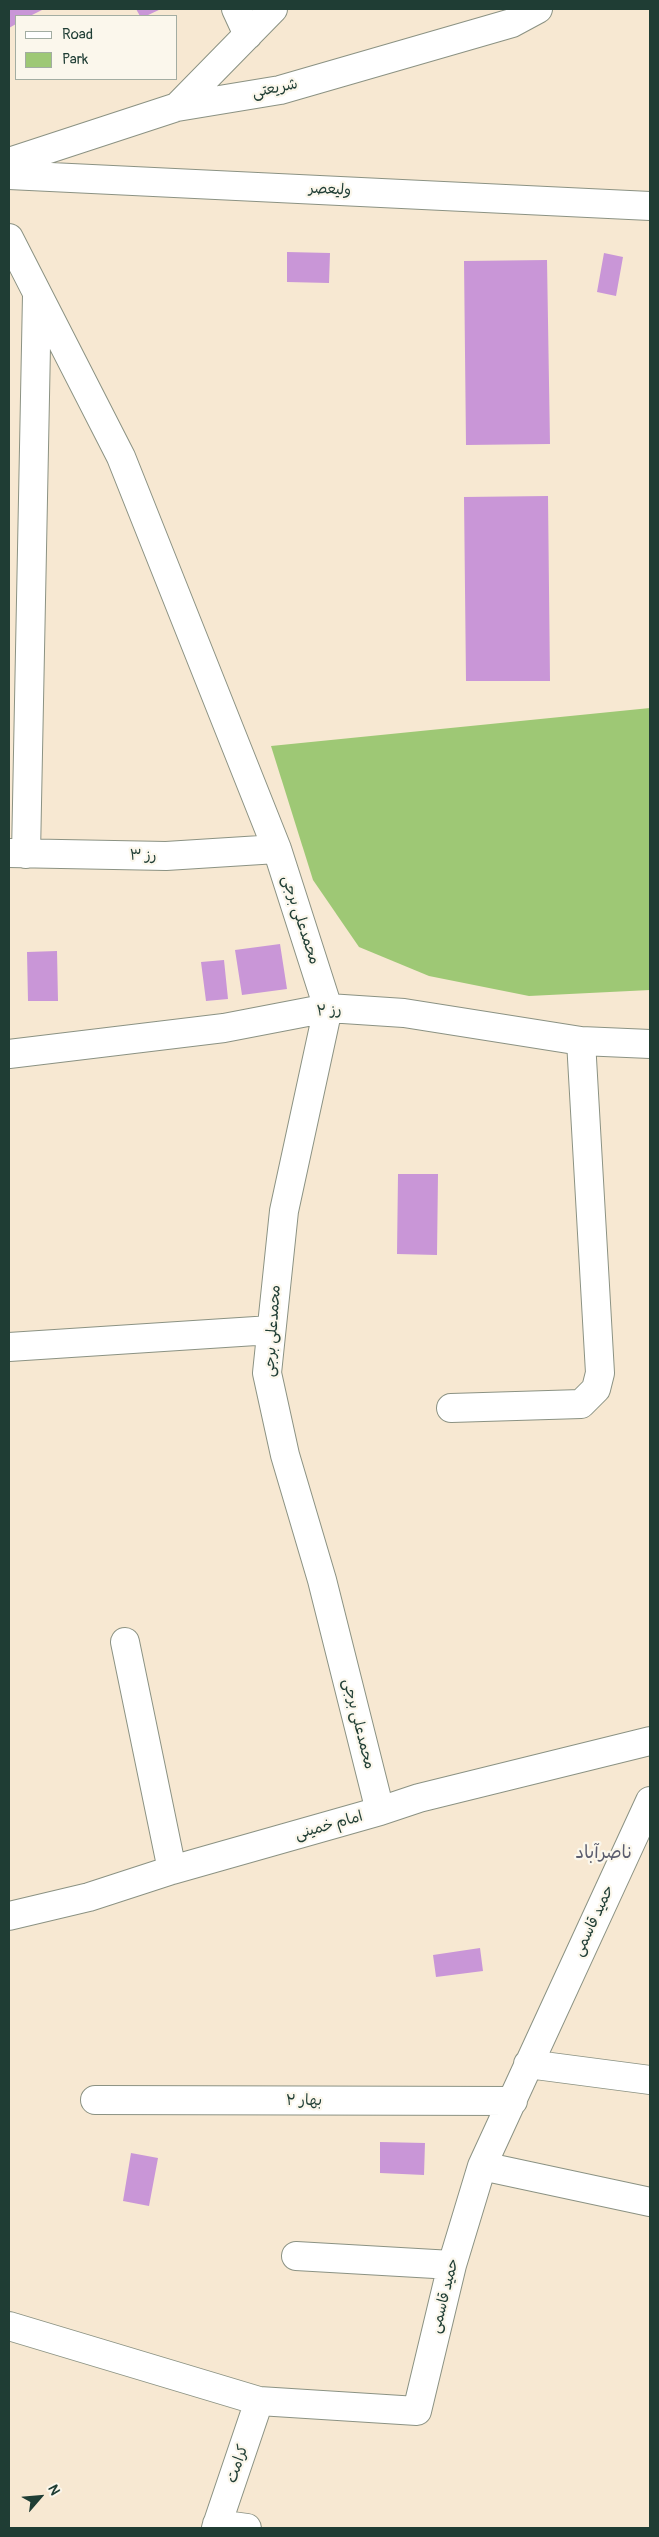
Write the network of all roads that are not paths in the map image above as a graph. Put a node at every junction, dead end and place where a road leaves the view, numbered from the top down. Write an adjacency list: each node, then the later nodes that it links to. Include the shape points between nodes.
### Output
1 (236, 9): 4 (street)
2 (273, 9): 4 (street)
3 (538, 9): 5 (street, شریعتی, via 512,23 280,90)
4 (248, 34): 5 (street)
5 (177, 107): 6 (street, شریعتی)
6 (9, 162)
7 (9, 175): 8 (street, ولیعصر)
8 (650, 206)
9 (9, 238): 10 (street, محمدعلی برجی)
10 (36, 292): 11 (street, محمدعلی برجی, via 121,457); 12 (street)
11 (277, 849): 12 (street, رز ۳, via 166,856); 13 (street, محمدعلی برجی)
12 (18, 854)
13 (328, 1008): 14 (street, رز ۲, via 404,1013); 16 (street, رز ۲, via 224,1028); 17 (street, محمدعلی برجی, via 284,1211)
14 (581, 1041): 15 (street, رز ۲); 19 (street, via 600,1372 596,1389 581,1404)
15 (650, 1044)
16 (9, 1054)
17 (271, 1330): 18 (street); 23 (street, محمدعلی برجی, via 267,1373 285,1455 322,1580)
18 (9, 1347)
19 (451, 1408)
20 (125, 1642): 24 (street)
21 (650, 1741): 23 (street, امام خمینی, via 419,1798)
22 (650, 1800): 26 (street, حمید قاسمی)
23 (380, 1811): 24 (street, امام خمینی)
24 (172, 1870): 25 (street, امام خمینی, via 89,1897)
25 (9, 1916)
26 (528, 2064): 27 (street); 29 (street, حمید قاسمی)
27 (650, 2080)
28 (95, 2100): 29 (street, بهار ۲)
29 (513, 2101): 30 (street, حمید قاسمی)
30 (482, 2166): 31 (street); 33 (street, حمید قاسمی)
31 (650, 2202)
32 (296, 2256): 33 (street)
33 (452, 2265): 35 (street, حمید قاسمی, via 418,2411)
34 (9, 2326): 35 (street, حمید قاسمی)
35 (260, 2401): 36 (street, کرامت)
36 (217, 2526): 37 (street)
37 (247, 2528)

